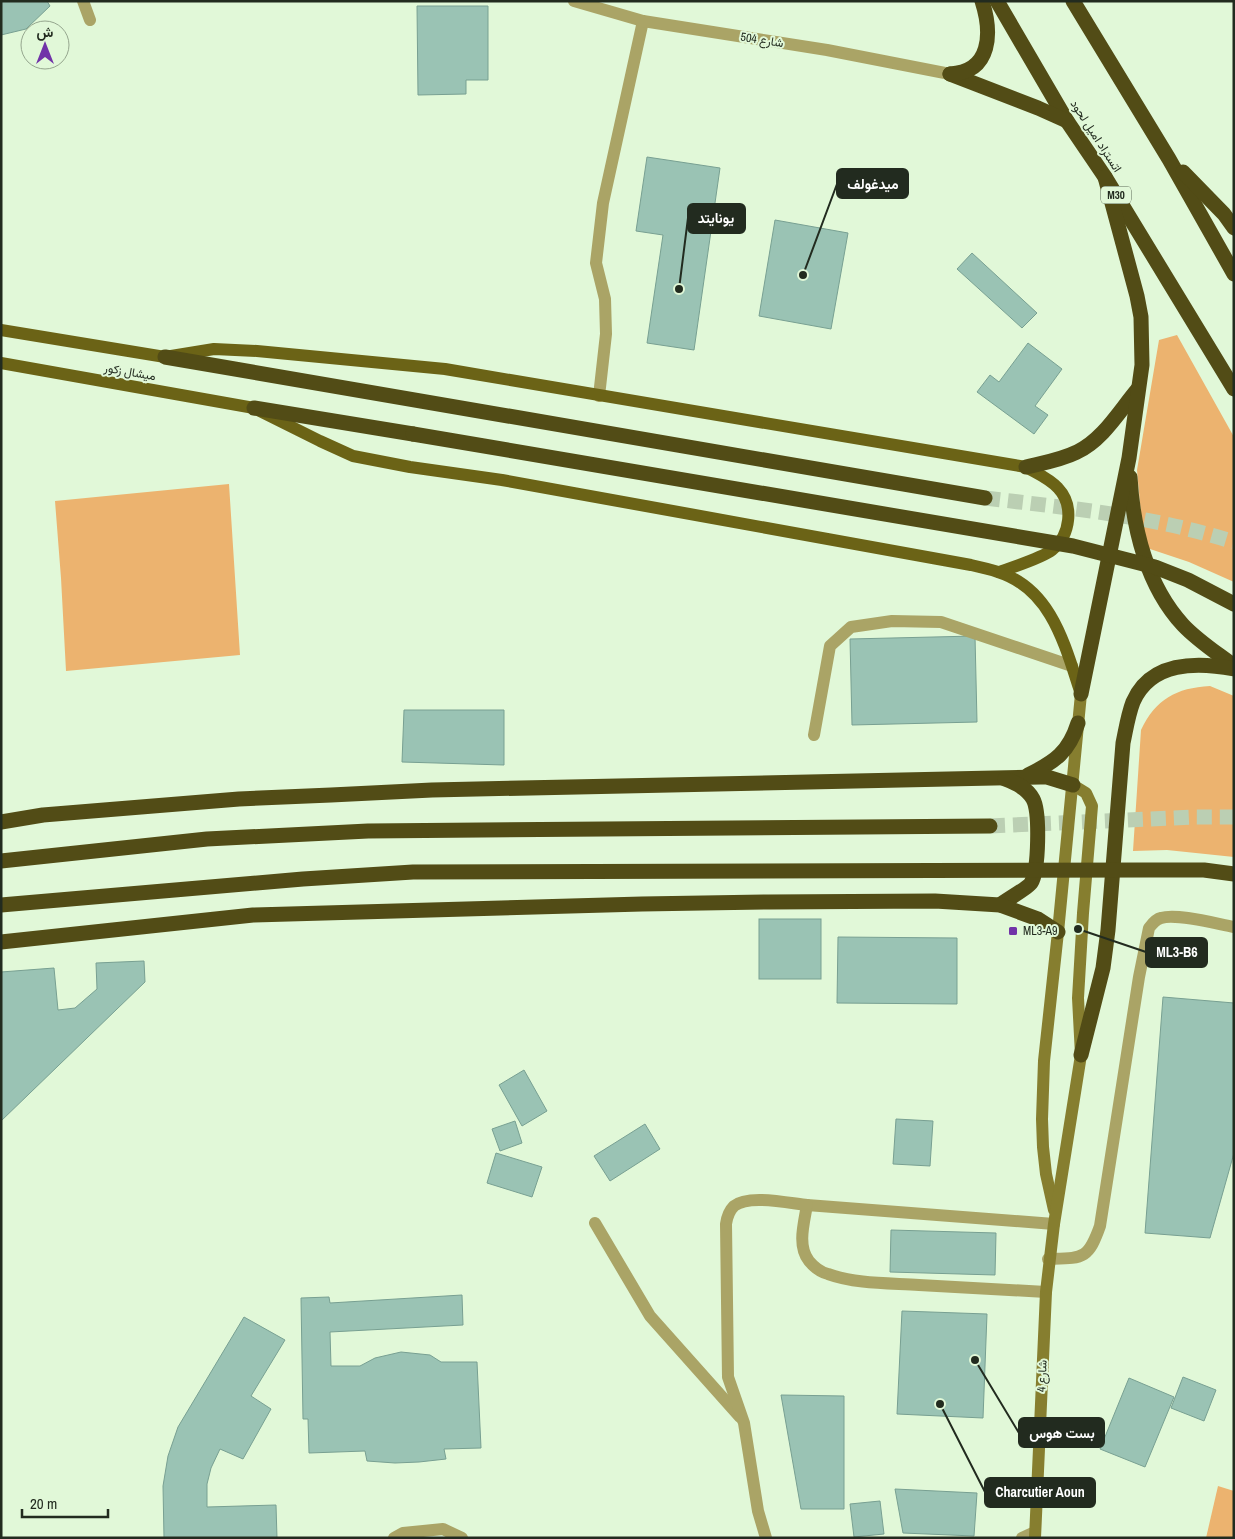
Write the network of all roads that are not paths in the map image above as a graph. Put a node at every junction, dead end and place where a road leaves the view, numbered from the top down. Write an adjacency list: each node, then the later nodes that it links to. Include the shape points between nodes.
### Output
1 (84, 1): 6 (street)
2 (574, 1): 7 (street, شارع 504)
3 (982, 1): 8 (highway, via 988,36 985,51 978,63 957,74)
4 (997, 1): 9 (highway, اتستراد اميل لحود / M30)
5 (1073, 1): 10 (highway)
6 (90, 20)
7 (643, 21): 8 (street, شارع 504, via 828,50); 19 (street, via 603,203 596,263 605,299 606,334)
8 (950, 74): 9 (highway)
9 (1067, 121): 11 (highway, اتستراد اميل لحود / M30)
10 (1169, 159): 12 (highway); 13 (highway)
11 (1105, 177): 17 (highway, via 1140,317 1142,366); 18 (highway, اتستراد اميل لحود / M30)
12 (1234, 228)
13 (1234, 274)
14 (1, 330): 15 (main road, ميشال زكور)
15 (165, 357): 19 (main road, ميشال زكور, via 214,349 289,353 445,369); 23 (highway)
16 (1, 363): 20 (main road, ميشال زكور)
17 (1139, 388): 21 (highway); 22 (highway, via 1094,440 1078,452)
18 (1234, 389)
19 (599, 396): 22 (main road, ميشال زكور)
20 (254, 408): 24 (main road, ميشال زكور, via 353,456 551,489); 25 (highway, bridge, via 1073,546 1155,567)
21 (1129, 458): 27 (highway, via 1136,526 1160,593 1185,627); 28 (highway)
22 (1026, 467): 24 (main road, ميشال زكور, via 1059,489 1068,510 1066,532 1052,550)
23 (985, 498)
24 (999, 572): 26 (main road, ميشال زكور, via 1034,594 1051,614)
25 (1234, 604)
26 (1072, 666): 28 (main road, ميشال زكور); 30 (street, via 941,622 892,621 851,627 830,646)
27 (1234, 668): 43 (highway, via 1209,664 1179,666 1163,671 1141,688 1134,701 1123,743 1103,968)
28 (1081, 694): 29 (main road)
29 (1078, 723): 31 (highway, via 1074,738 1061,755); 33 (main road)
30 (814, 736)
31 (1024, 777): 32 (highway); 33 (highway, via 1047,777)
32 (999, 779): 34 (highway, via 331,794 43,815); 39 (highway, via 1016,783 1029,794 1035,806 1038,831 1036,868 1031,884)
33 (1073, 785): 41 (main road); 43 (main road, شارع 4, via 1086,793 1092,806 1078,998)
34 (1, 822)
35 (990, 826): 36 (highway, via 368,831 207,839)
36 (1, 861)
37 (1234, 874): 38 (highway, bridge, via 1204,870 413,872)
38 (1, 905)
39 (1000, 905): 41 (highway, via 1038,918); 42 (highway, via 935,901 642,904 253,915)
40 (1234, 927): 47 (street, via 1177,917 1162,918 1149,928 1100,1226 1093,1247 1087,1252 1074,1258)
41 (1058, 932): 45 (main road, via 1044,1061 1042,1119 1046,1174)
42 (1, 942)
43 (1081, 1056): 45 (main road, شارع 4)
44 (807, 1205): 45 (street); 48 (street, via 805,1255 827,1274 885,1283); 49 (street, via 754,1200 732,1207 727,1216 728,1377)
45 (1055, 1219): 47 (main road, شارع 4)
46 (595, 1223): 49 (street, via 650,1316)
47 (1048, 1259): 48 (main road, شارع 4)
48 (1046, 1292): 50 (main road, شارع 4)
49 (744, 1422): 53 (street, via 758,1512)
50 (1035, 1535): 54 (street)
51 (394, 1538): 52 (street, via 403,1533 443,1529)
52 (462, 1538)
53 (766, 1538)
54 (1022, 1538)

